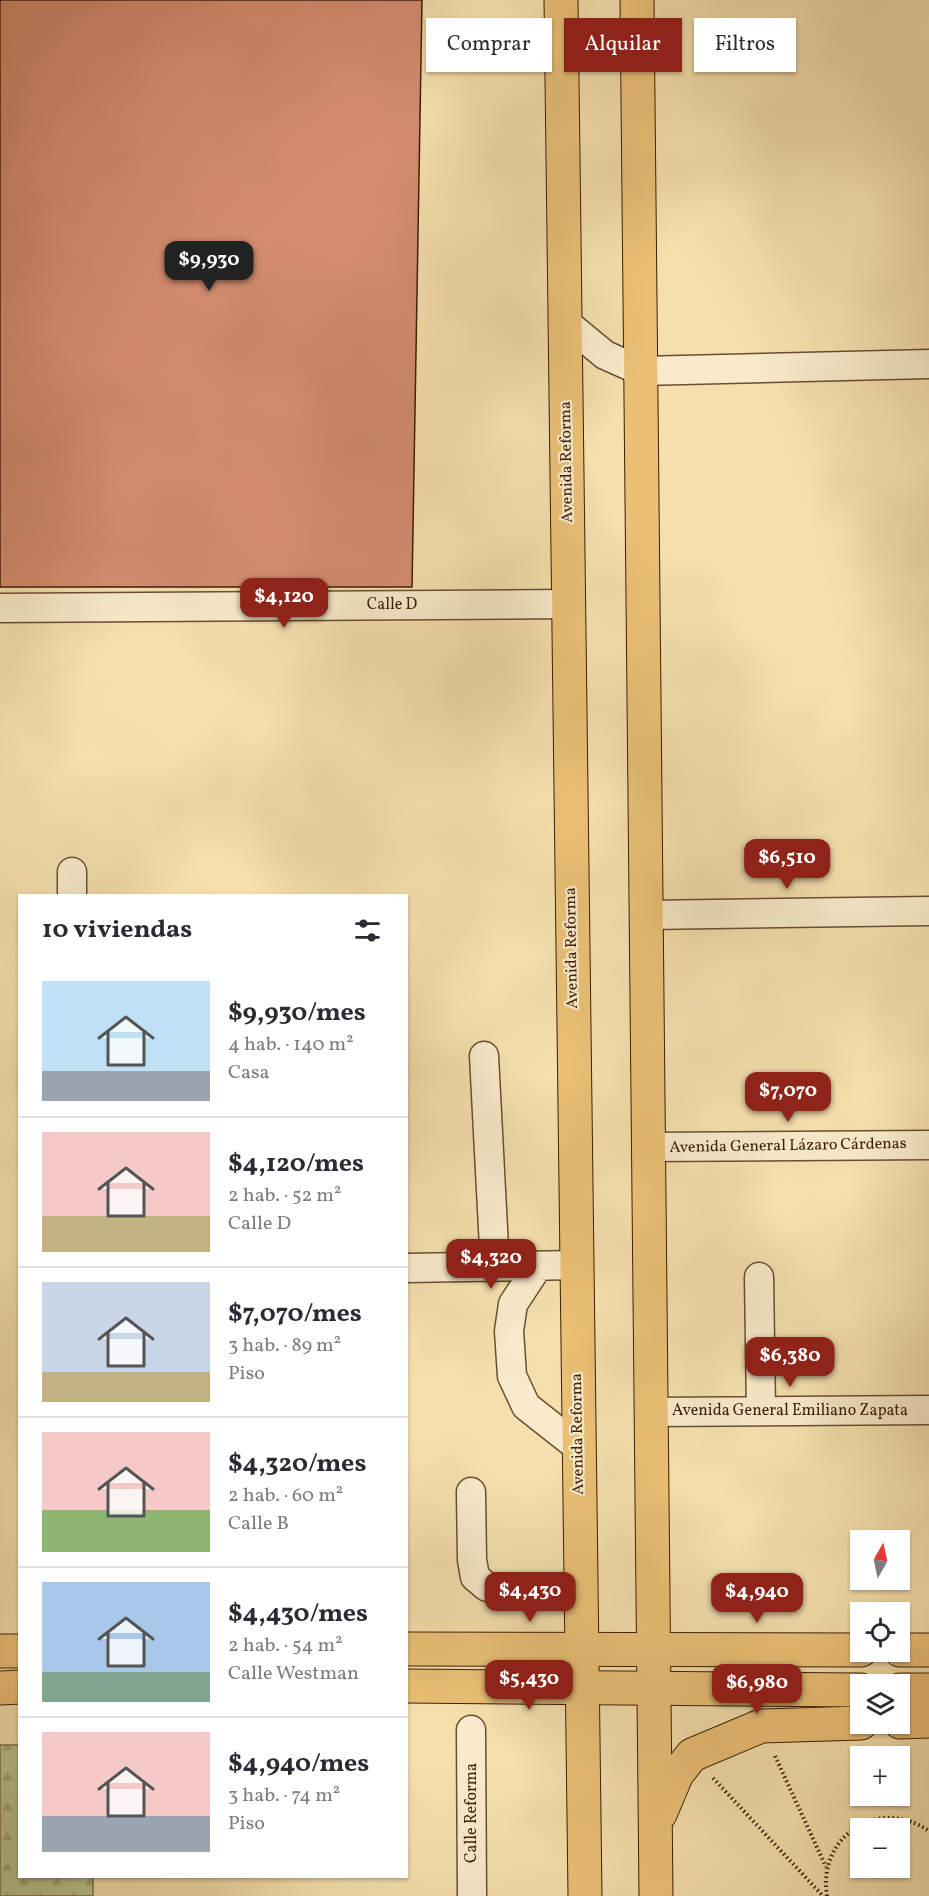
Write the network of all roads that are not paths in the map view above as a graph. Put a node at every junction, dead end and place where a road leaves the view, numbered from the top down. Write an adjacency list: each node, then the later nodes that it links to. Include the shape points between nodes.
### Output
1 (561, 0): 3 (main road, Avenida Reforma)
2 (637, 0): 5 (main road)
3 (565, 322): 5 (street, via 605,355); 6 (main road, Avenida Reforma)
4 (929, 364): 5 (street)
5 (641, 371): 9 (main road)
6 (568, 604): 7 (street, Calle D); 13 (main road, Avenida Reforma)
7 (0, 608)
8 (929, 911): 9 (street)
9 (646, 915): 12 (main road)
10 (484, 1056): 15 (street)
11 (929, 1145): 12 (street, Avenida General Lázaro Cárdenas)
12 (648, 1148): 20 (main road)
13 (576, 1265): 14 (street); 21 (main road, Avenida Reforma)
14 (538, 1266): 15 (street); 21 (street, via 513,1304 508,1331 512,1376 526,1406)
15 (495, 1267): 16 (street)
16 (408, 1268)
17 (759, 1277): 19 (street)
18 (929, 1410): 19 (street, Avenida General Emiliano Zapata)
19 (761, 1411): 20 (street, Avenida General Emiliano Zapata)
20 (651, 1412): 26 (main road)
21 (578, 1447): 23 (main road, Avenida Reforma)
22 (471, 1492): 23 (street, via 475,1577 487,1587)
23 (580, 1595): 25 (main road, Avenida Reforma)
24 (408, 1649): 25 (main road)
25 (580, 1649): 26 (main road); 33 (main road, Avenida Reforma)
26 (653, 1650): 27 (main road); 36 (main road)
27 (850, 1650)
28 (910, 1650): 29 (main road)
29 (929, 1650)
30 (18, 1651): 31 (main road)
31 (0, 1652)
32 (408, 1686): 33 (main road)
33 (581, 1686): 36 (main road); 46 (main road, Avenida Reforma)
34 (18, 1687): 35 (main road)
35 (0, 1688)
36 (653, 1688): 37 (main road); 44 (main road)
37 (850, 1690)
38 (910, 1690): 39 (main road)
39 (929, 1690)
40 (929, 1721): 41 (main road)
41 (910, 1722)
42 (850, 1723): 44 (main road, via 761,1726 692,1755 677,1774)
43 (471, 1730): 45 (street, Calle Reforma)
44 (655, 1826): 47 (main road)
45 (472, 1896)
46 (585, 1896)
47 (656, 1896)

